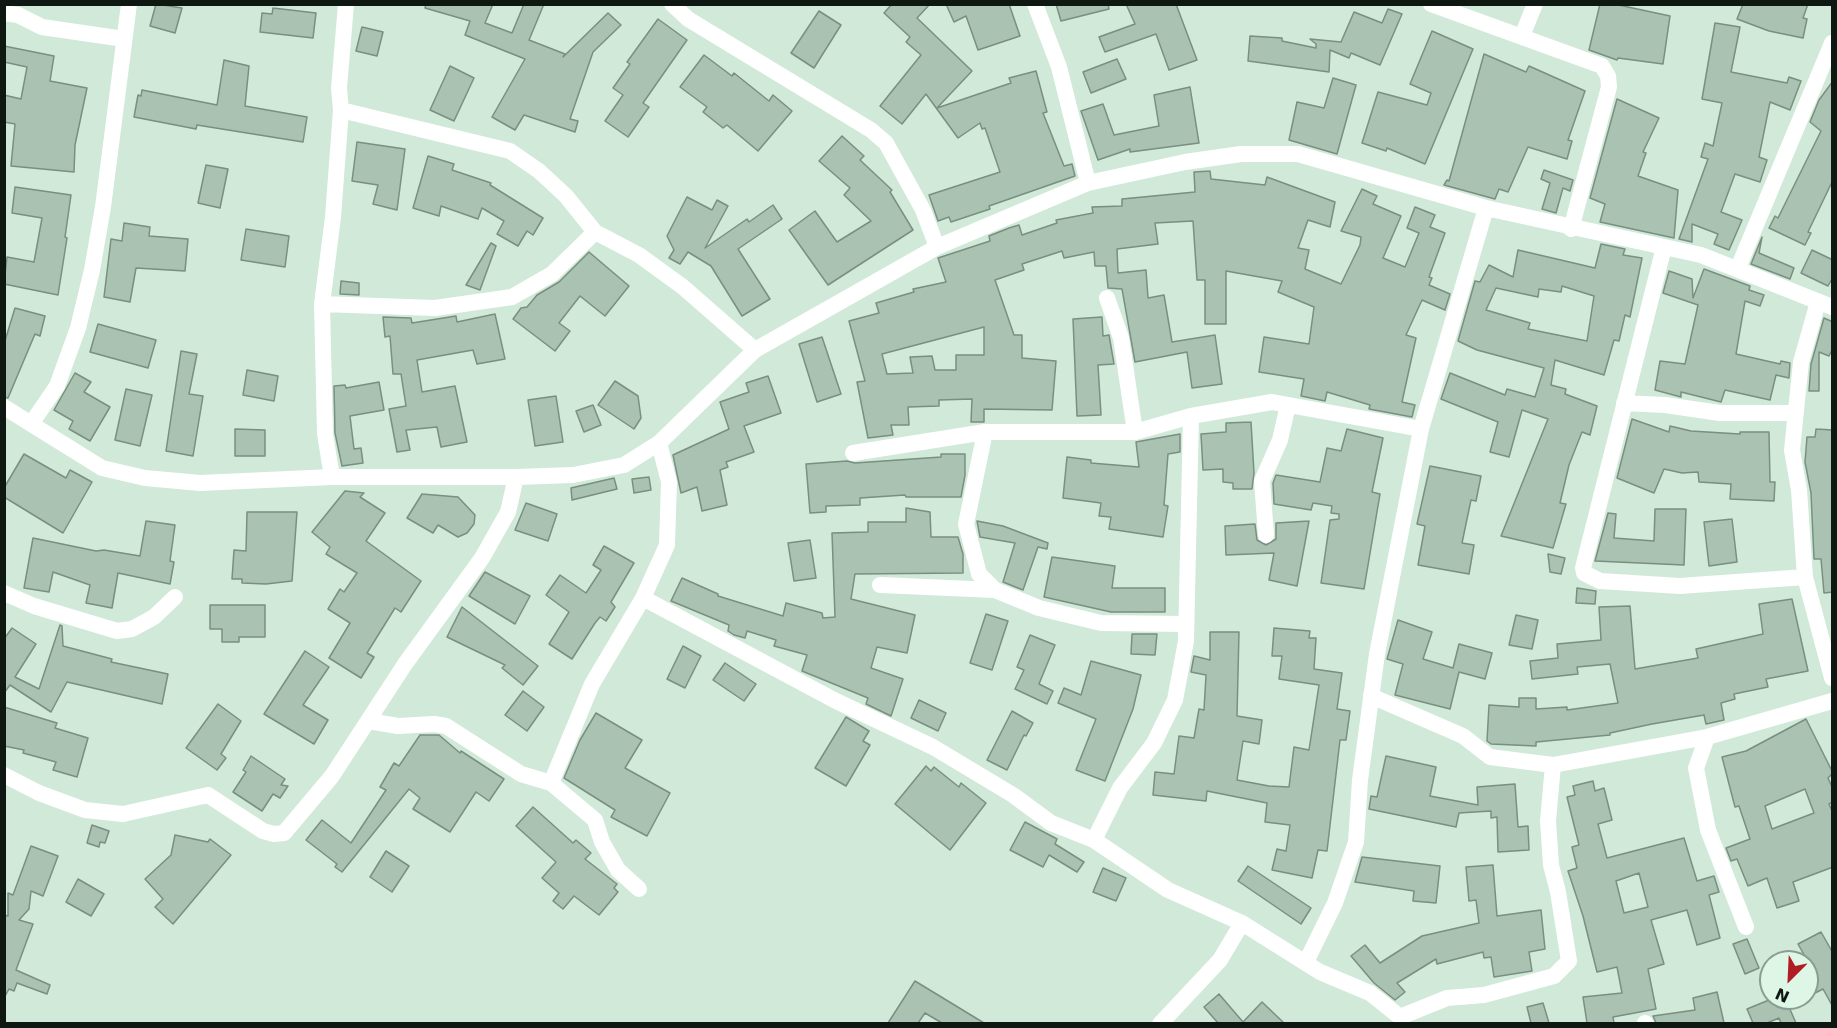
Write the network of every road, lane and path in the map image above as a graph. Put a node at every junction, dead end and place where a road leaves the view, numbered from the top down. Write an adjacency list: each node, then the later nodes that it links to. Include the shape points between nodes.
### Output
1 (129, 4): 9 (street)
2 (346, 4): 11 (street, via 339,88)
3 (672, 4): 16 (street, via 688,19 871,130 886,143 923,210)
4 (1035, 4): 12 (street, via 1059,67)
5 (1431, 4): 8 (street)
6 (1536, 4): 8 (street)
7 (4, 13): 9 (street, via 42,27)
8 (1522, 36): 14 (street, via 1602,66 1608,76 1609,87)
9 (124, 39): 28 (street, via 103,207 78,328 57,386)
10 (1833, 43): 18 (street)
11 (341, 111): 15 (street, via 510,151 566,196); 20 (street)
12 (1088, 183): 13 (street, via 1241,154 1298,154); 16 (street)
13 (1486, 208): 14 (street); 29 (street)
14 (1571, 229): 17 (street)
15 (595, 232): 20 (street, via 552,274 512,297 435,308); 22 (street, via 639,255 683,287)
16 (937, 247): 22 (street)
17 (1664, 247): 18 (street); 23 (street)
18 (1738, 268): 21 (street)
19 (1107, 298): 31 (street, via 1121,338)
20 (322, 304): 34 (street, via 325,434)
21 (1825, 305): 26 (street, via 1801,362)
22 (755, 350): 32 (street)
23 (1624, 403): 26 (street, via 1720,413); 37 (street, via 1582,568 1584,573 1600,581 1680,586)
24 (1288, 405): 27 (street, via 1272,402); 29 (street); 36 (street, via 1280,440 1262,481)
25 (4, 407): 28 (street)
26 (1795, 413): 37 (street, via 1792,450)
27 (1191, 416): 31 (street); 43 (street)
28 (31, 424): 34 (street, via 102,468 144,478 200,483)
29 (1421, 429): 45 (street)
30 (985, 432): 31 (street); 33 (street); 39 (street, via 966,524 978,574)
31 (1135, 432)
32 (659, 443): 35 (street, via 624,465 573,475); 42 (street, via 669,482 667,545)
33 (853, 453)
34 (332, 477): 35 (street)
35 (516, 477): 47 (street, via 508,512 498,533)
36 (1266, 535)
37 (1805, 577): 44 (street)
38 (880, 585): 39 (street)
39 (995, 590): 43 (street, via 1039,608 1101,623)
40 (4, 593): 41 (street, via 34,606 117,630 132,629)
41 (176, 597)
42 (643, 598): 51 (street, via 592,684); 52 (street, via 836,701 933,747 1051,823)
43 (1186, 624): 52 (street, via 1175,700 1154,743 1120,788)
44 (1833, 678)
45 (1371, 696): 49 (street, via 1463,736 1490,757); 56 (street, via 1356,842 1335,903)
46 (1833, 701): 48 (street)
47 (368, 721): 50 (street, via 332,776 284,833 263,831 208,795 123,814 85,810); 51 (street, via 398,726 446,726 521,774)
48 (1707, 737): 49 (street); 55 (street, via 1696,768 1708,830)
49 (1553, 765): 56 (street, via 1548,821 1551,865 1569,961 1554,976 1484,995 1447,998 1400,1017 1370,993)
50 (4, 775)
51 (551, 783): 53 (street, via 595,820 618,870)
52 (1094, 840): 54 (street, via 1168,890)
53 (639, 889)
54 (1242, 923): 56 (street); 57 (street, via 1220,960)
55 (1746, 927)
56 (1306, 962)
57 (1160, 1023)

